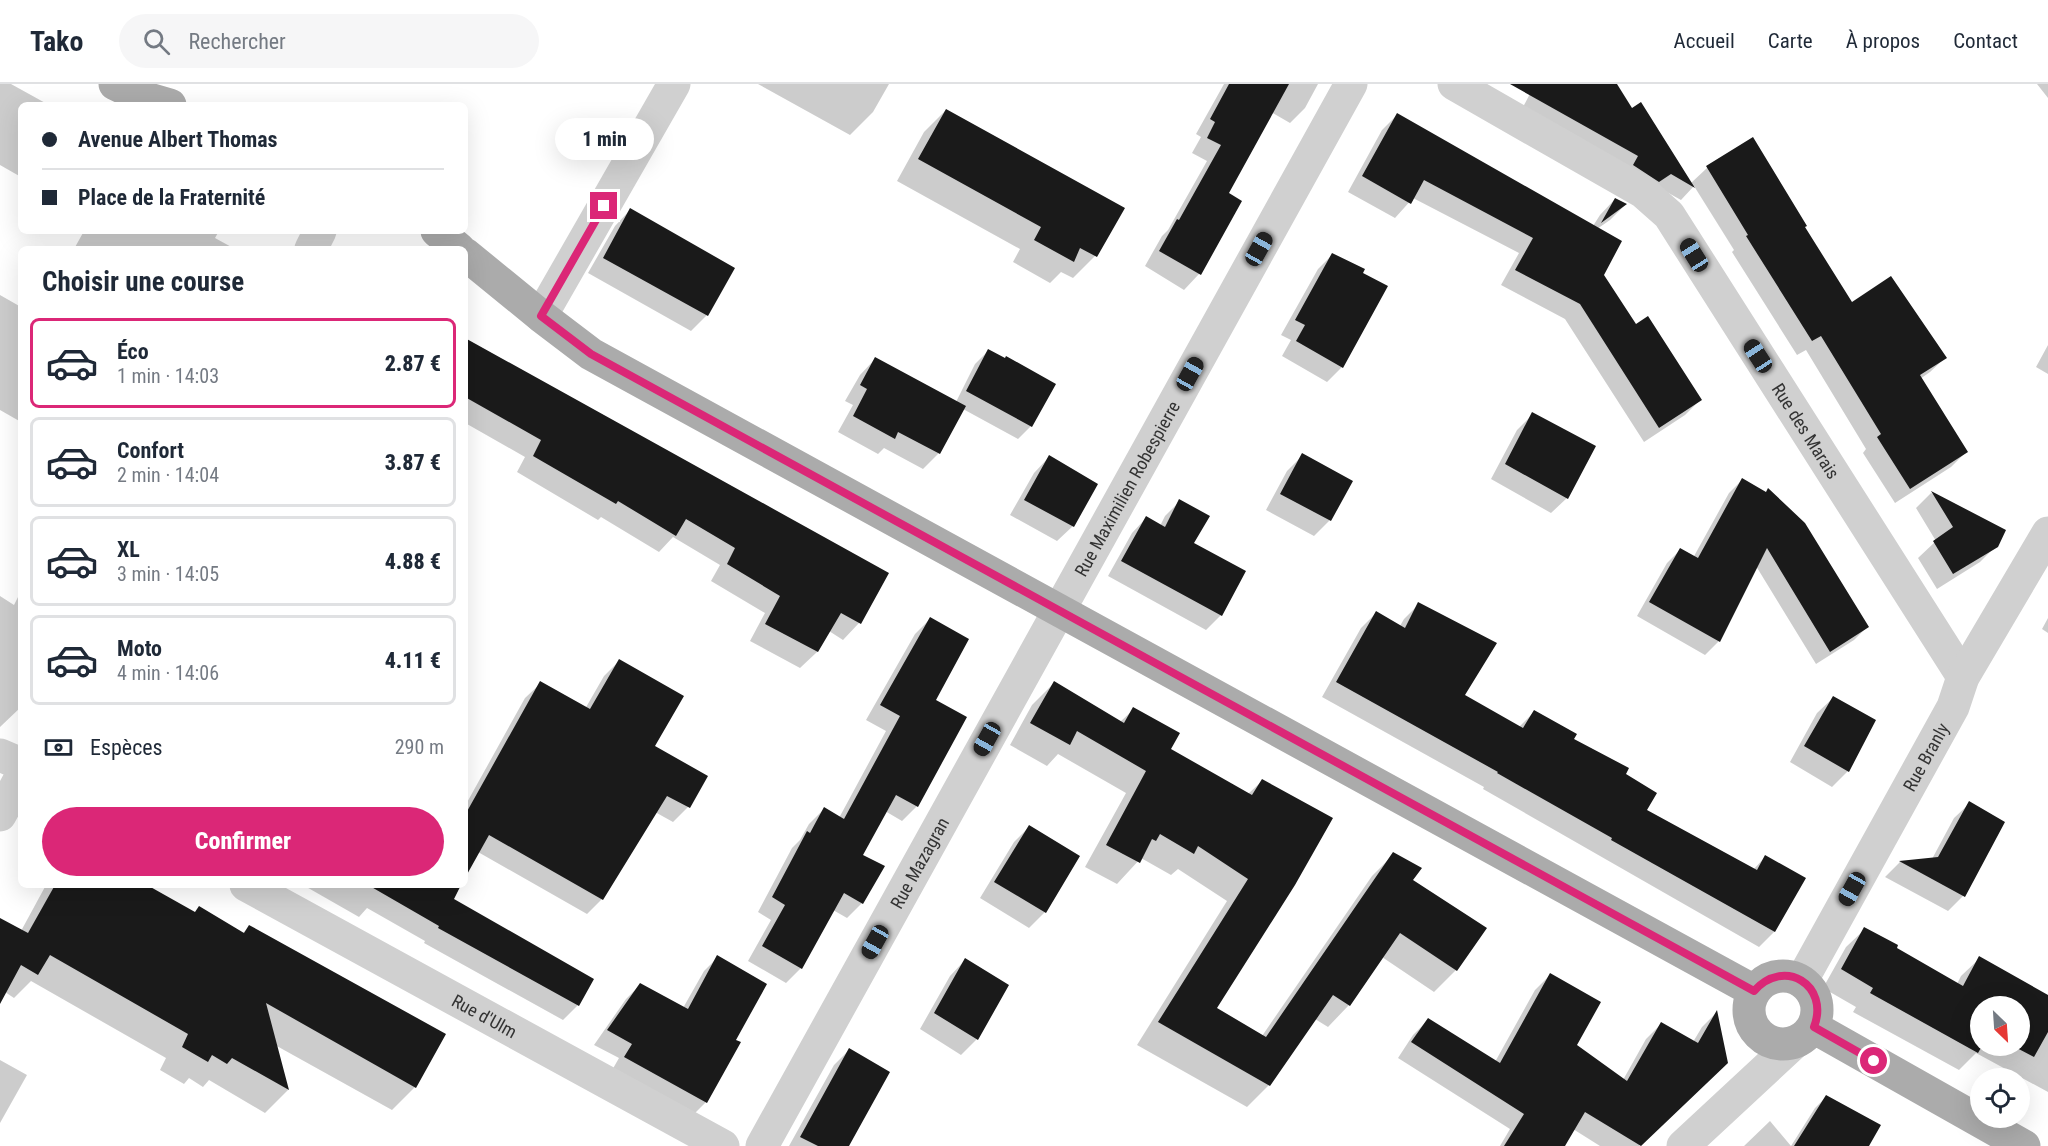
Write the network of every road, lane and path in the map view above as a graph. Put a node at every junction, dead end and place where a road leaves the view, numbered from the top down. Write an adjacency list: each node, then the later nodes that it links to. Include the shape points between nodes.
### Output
1 (674, 84): 7 (street)
2 (1351, 84): 9 (street, Rue Maximilien Robespierre)
3 (1454, 84): 10 (street, Rue des Marais, via 1643,192 1669,215)
4 (441, 234): 5 (main road)
5 (455, 246)
6 (468, 256): 7 (main road)
7 (541, 316): 9 (main road, via 591,354)
8 (2048, 533): 10 (street, Rue Branly)
9 (1058, 610): 17 (main road); 20 (street, Rue Mazagran)
10 (1963, 677): 16 (street, Rue Branly, via 1953,707)
11 (0, 755): 12 (street)
12 (18, 763)
13 (18, 782): 14 (street)
14 (0, 815)
15 (251, 888): 19 (street, Rue d'Ulm)
16 (1802, 980): 17 (main road, via 1781,975); 18 (main road, via 1815,996 1817,1017)
17 (1754, 991): 18 (main road, via 1749,1000 1751,1022 1763,1039 1784,1045)
18 (1804, 1035): 21 (street); 22 (main road)
19 (723, 1146)
20 (762, 1146)
21 (1683, 1146)
22 (2024, 1146)

